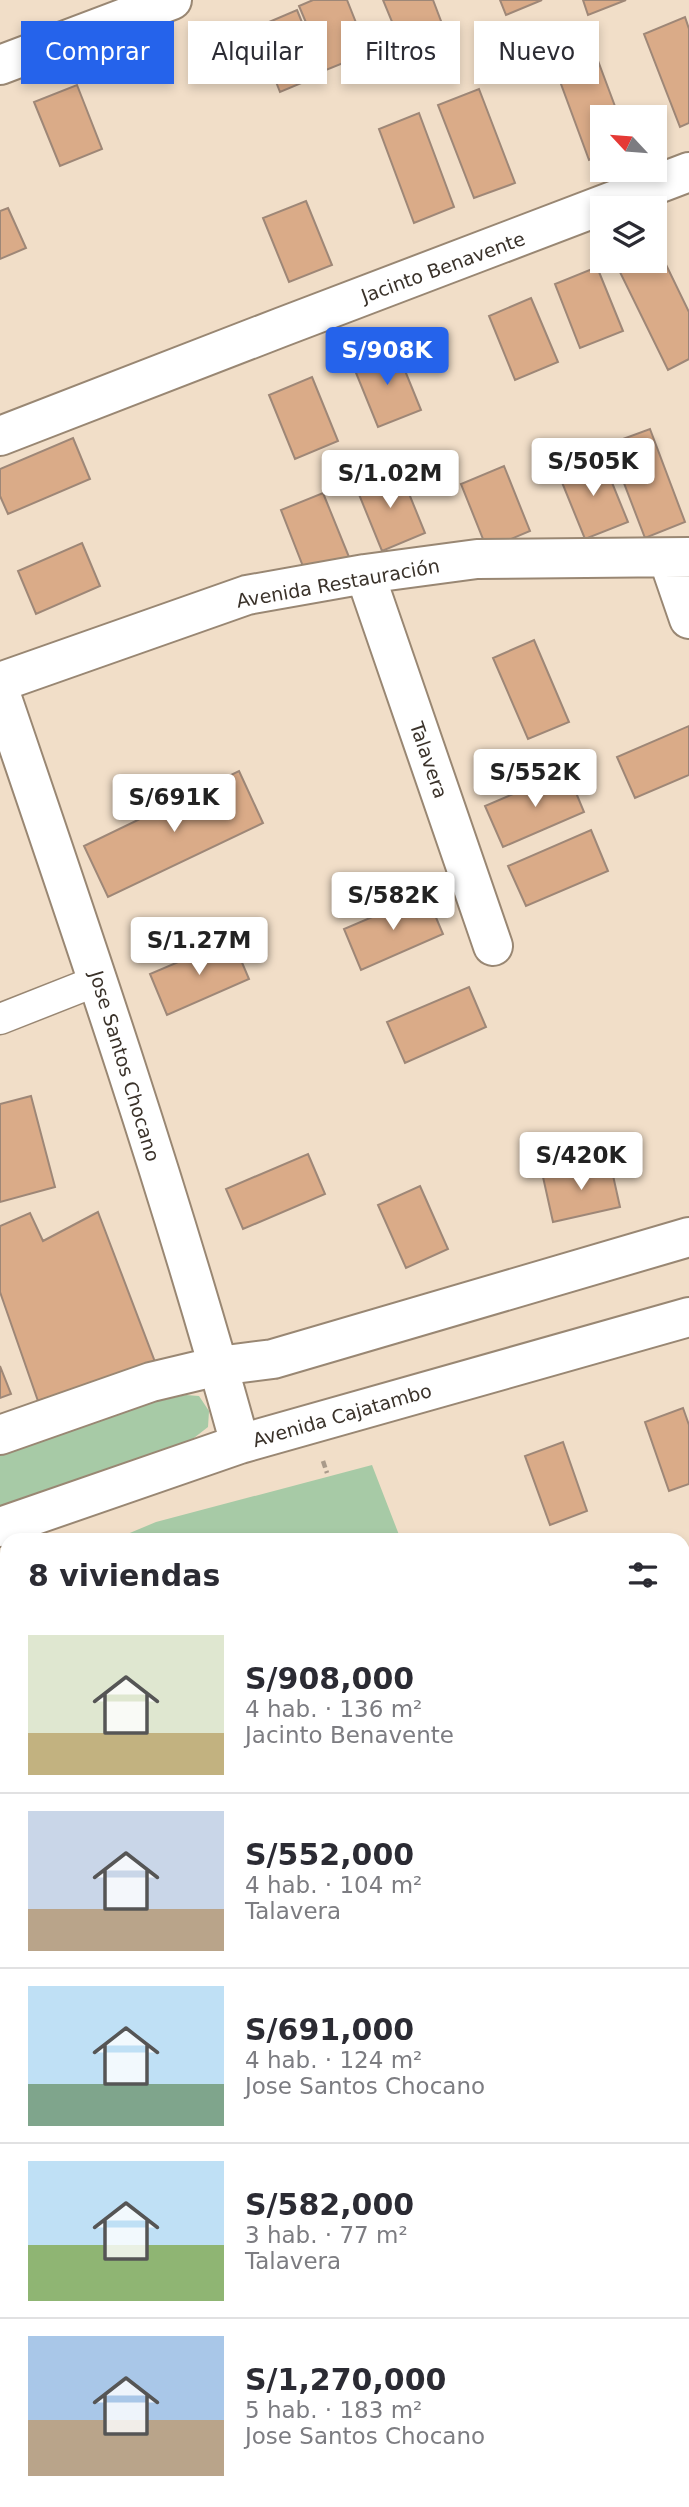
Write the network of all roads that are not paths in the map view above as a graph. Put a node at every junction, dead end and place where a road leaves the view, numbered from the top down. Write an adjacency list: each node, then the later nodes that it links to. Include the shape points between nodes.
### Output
1 (172, 0): 2 (street)
2 (0, 65)
3 (689, 172): 4 (street, Jacinto Benavente)
4 (0, 436)
5 (679, 557): 6 (street, Avenida Restauración, via 477,559); 7 (street)
6 (365, 574): 8 (street, Avenida Restauración, via 247,595); 10 (street, Talavera)
7 (689, 619)
8 (0, 682)
9 (0, 692): 11 (street, Jose Santos Chocano)
10 (493, 946)
11 (99, 980): 12 (street); 15 (street, Jose Santos Chocano)
12 (0, 1019)
13 (689, 1237): 15 (street, via 273,1359)
14 (689, 1317): 17 (street, Avenida Cajatambo)
15 (218, 1366): 16 (street, via 151,1382); 17 (street, Jose Santos Chocano)
16 (0, 1435)
17 (240, 1444): 18 (street, Avenida Cajatambo)
18 (0, 1527)

